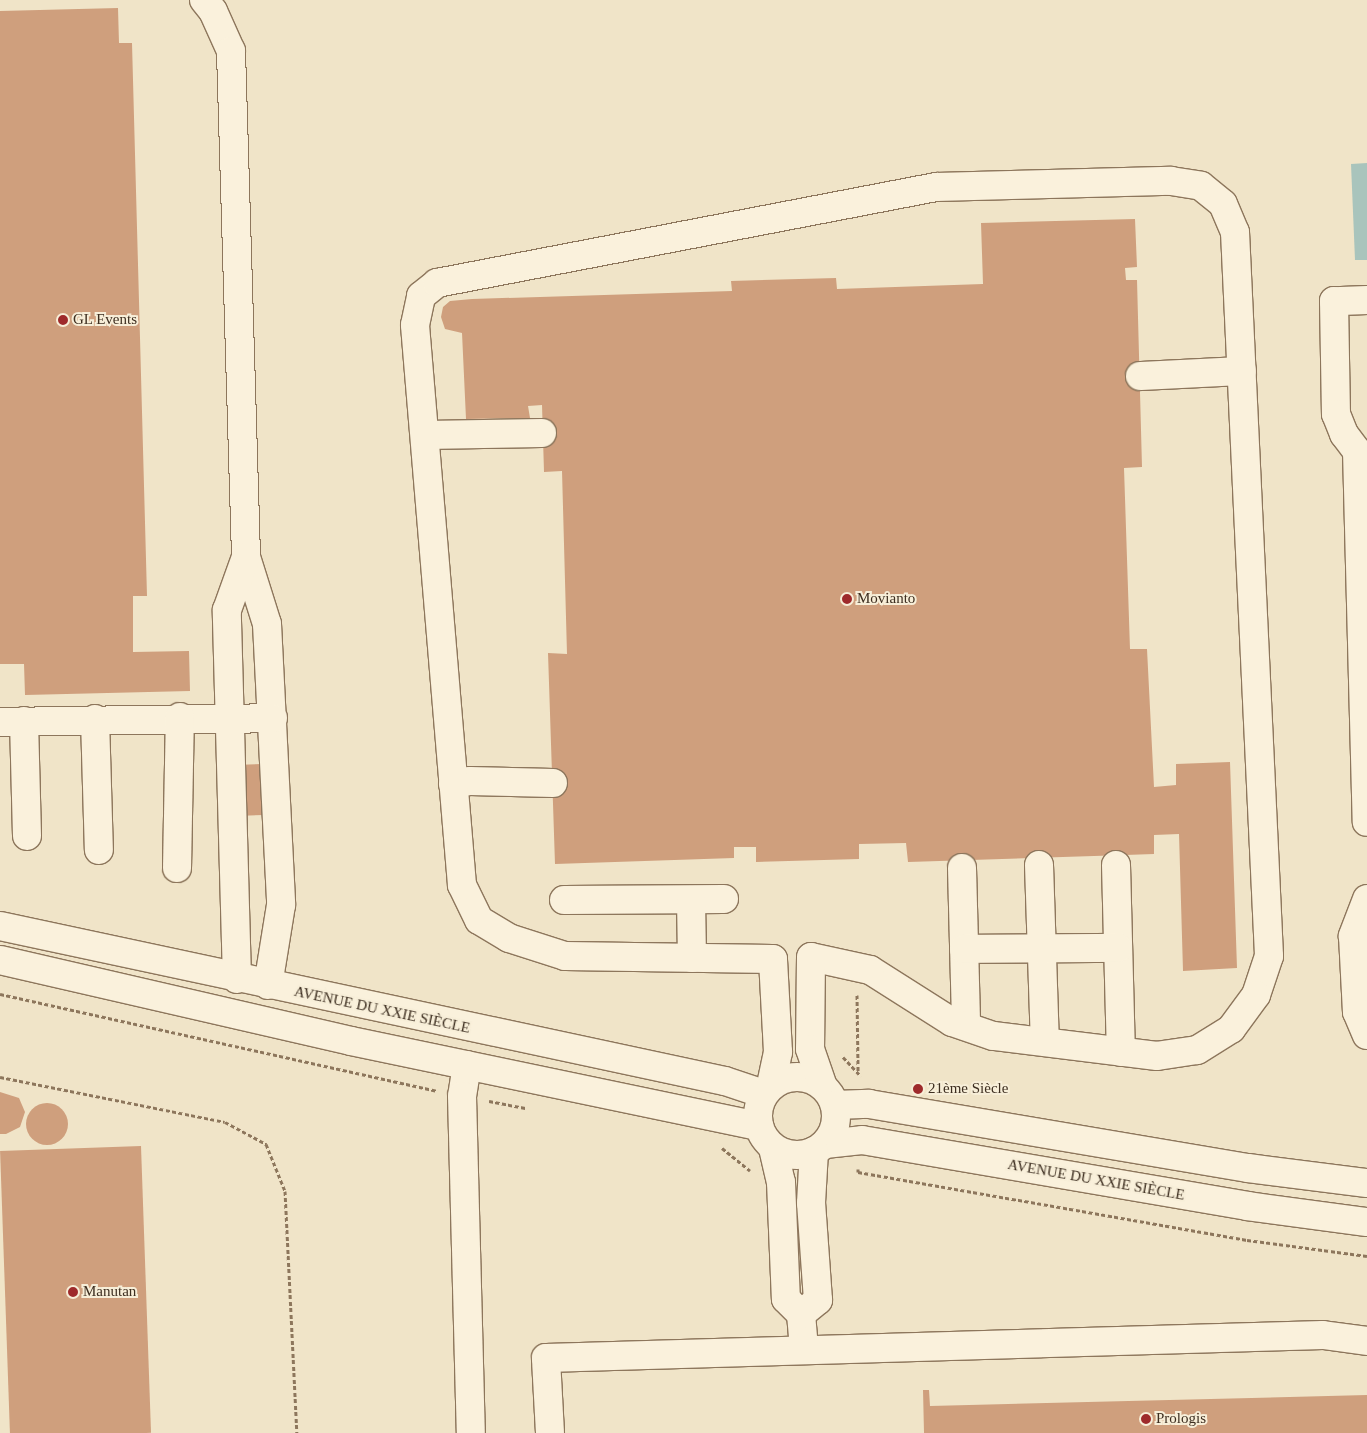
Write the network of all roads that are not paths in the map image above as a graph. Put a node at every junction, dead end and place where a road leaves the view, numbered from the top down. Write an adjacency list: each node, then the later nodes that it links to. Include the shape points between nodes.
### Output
1 (204, 0): 7 (street, via 214,11 231,51)
2 (1367, 300): 15 (street, via 1334,301 1336,414 1344,434 1358,451)
3 (1242, 371): 4 (street); 6 (street, via 1235,232 1223,204 1201,186 1171,181 936,187 437,283 421,296 415,325); 40 (street, via 1269,956 1256,995 1231,1029 1197,1050 1157,1056)
4 (1140, 376)
5 (542, 433): 6 (street)
6 (425, 435): 14 (street)
7 (246, 557): 8 (street, via 227,610); 10 (street, via 267,624)
8 (232, 716): 9 (street); 10 (street); 35 (street)
9 (180, 717): 11 (street); 20 (street)
10 (273, 718): 36 (street, via 281,905)
11 (95, 719): 12 (street); 17 (street)
12 (12, 721): 16 (street)
13 (553, 783): 14 (street, via 470,781)
14 (453, 784): 32 (street, via 462,885 479,920 509,938 565,956)
15 (1367, 822)
16 (27, 836)
17 (98, 850)
18 (1039, 865): 28 (street)
19 (1116, 865): 29 (street)
20 (177, 868)
21 (962, 868): 30 (street)
22 (724, 899): 25 (street)
23 (1367, 899): 27 (street)
24 (564, 900): 25 (street)
25 (691, 900): 32 (street)
26 (0, 926): 35 (street, AVENUE DU XXIE SIÈCLE)
27 (1360, 936): 37 (street)
28 (1042, 948): 29 (street); 30 (street); 39 (street)
29 (1118, 948): 40 (street)
30 (964, 949): 38 (street)
31 (811, 957): 33 (street); 38 (street, via 870,970 952,1022); 43 (street, via 810,1049)
32 (692, 958): 33 (street)
33 (773, 958): 42 (street, via 778,1052)
34 (0, 960): 41 (street)
35 (237, 979): 36 (street, AVENUE DU XXIE SIÈCLE)
36 (268, 985): 42 (street, AVENUE DU XXIE SIÈCLE)
37 (1364, 1020)
38 (966, 1026): 39 (street, via 993,1036)
39 (1045, 1042): 40 (street)
40 (1121, 1052)
41 (467, 1065): 44 (street); 51 (street, via 462,1096)
42 (768, 1089): 43 (street, via 792,1076 814,1080); 44 (street, via 759,1104)
43 (829, 1096): 45 (street, via 835,1126); 46 (street, via 1238,1166)
44 (766, 1137): 45 (street, via 793,1155); 48 (street, via 781,1182 786,1299)
45 (820, 1148): 47 (street, AVENUE DU XXIE SIÈCLE, via 862,1140 1247,1206); 48 (street, via 811,1203 818,1300)
46 (1367, 1183)
47 (1367, 1222)
48 (801, 1314): 50 (street)
49 (1367, 1342): 50 (street, via 1323,1336)
50 (804, 1350): 52 (street, via 546,1358)
51 (471, 1433)
52 (550, 1433)

